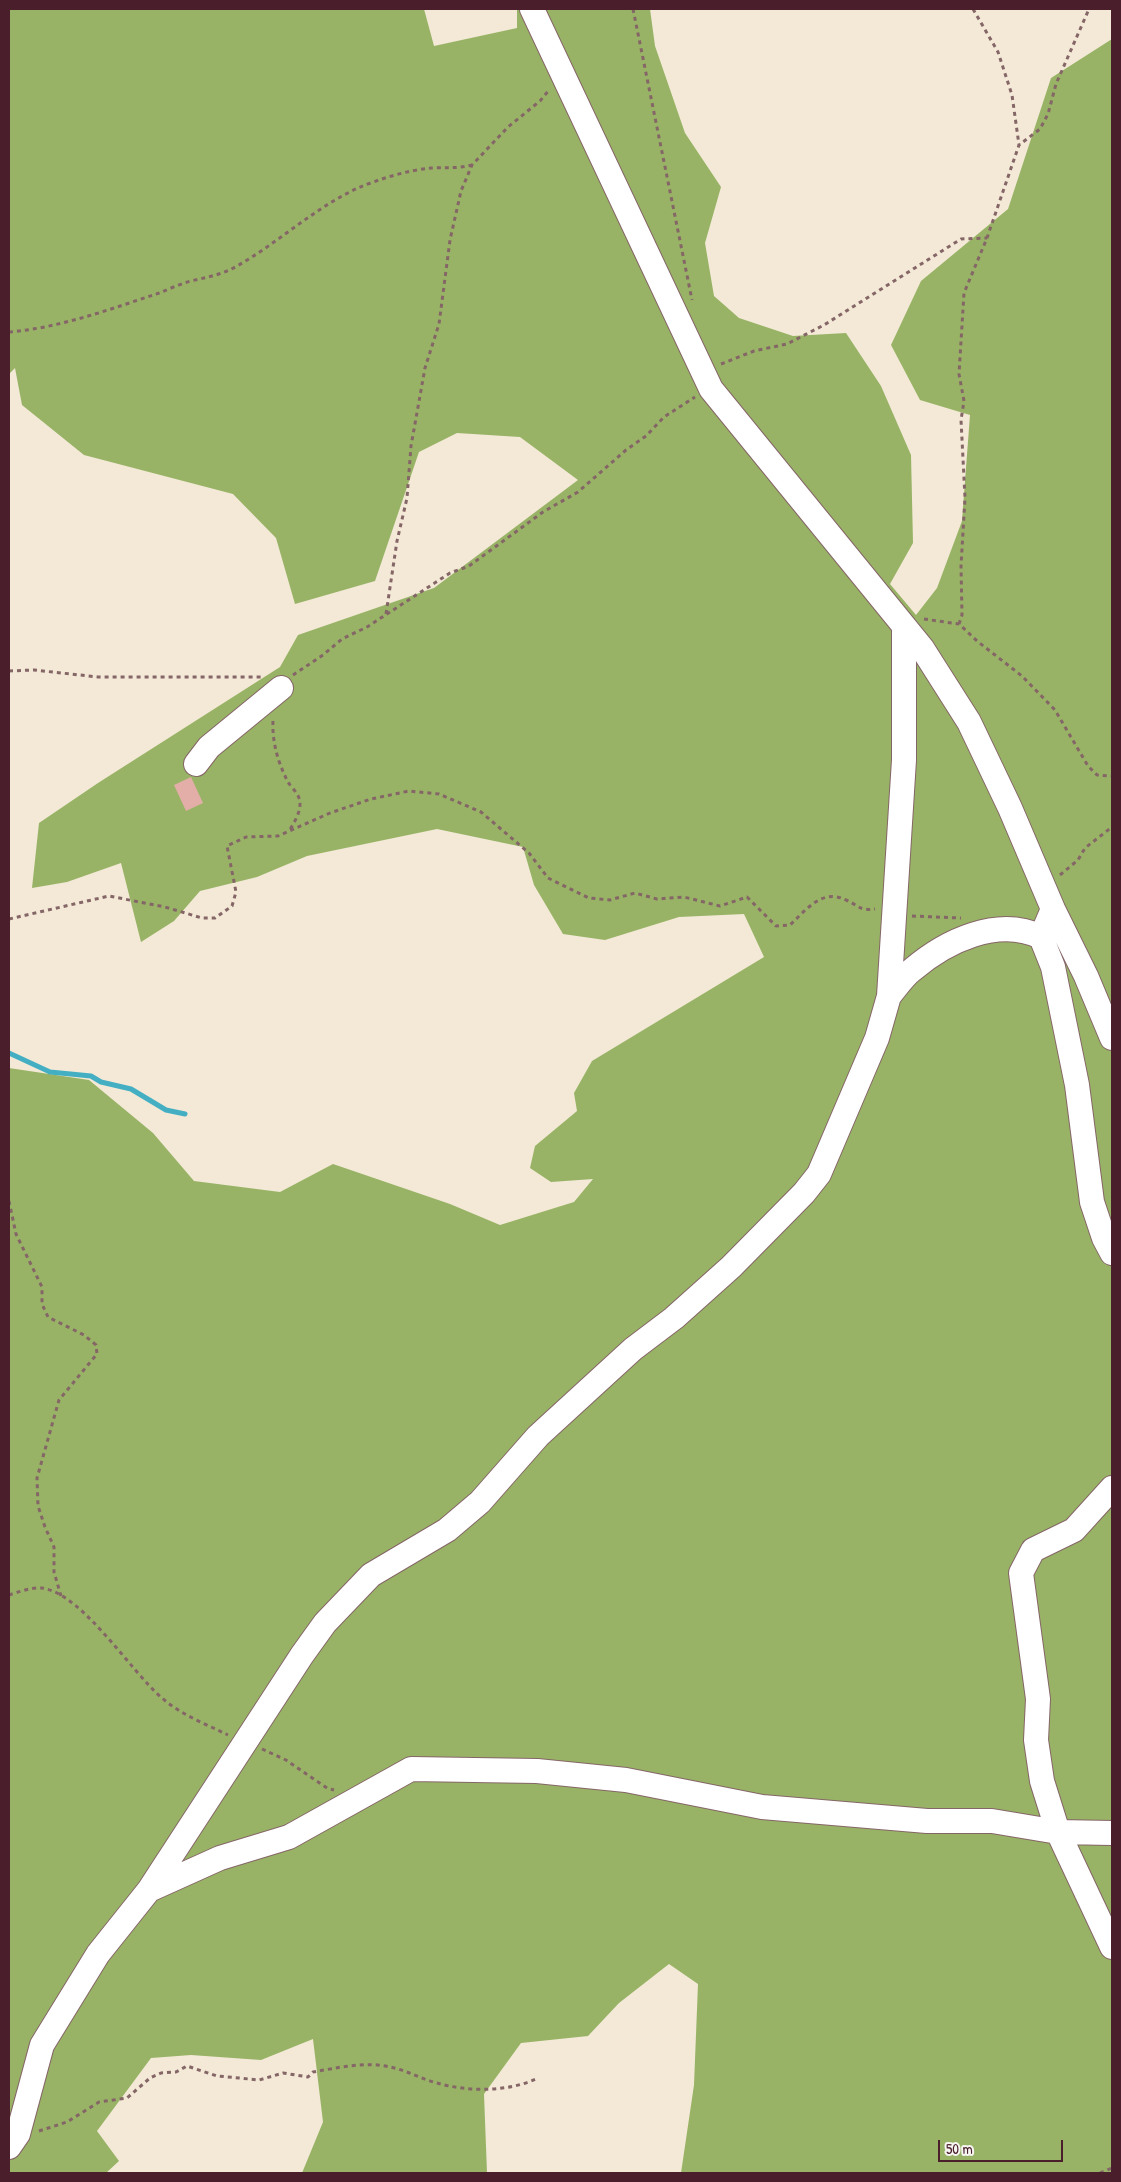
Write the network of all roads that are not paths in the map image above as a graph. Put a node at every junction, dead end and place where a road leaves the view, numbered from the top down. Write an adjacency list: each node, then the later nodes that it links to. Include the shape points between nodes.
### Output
1 (532, 9): 2 (street, via 711,389)
2 (898, 619): 5 (street, via 922,648 969,722); 7 (street, via 904,760)
3 (283, 684): 4 (street, via 209,747)
4 (196, 764)
5 (1053, 909): 6 (street); 8 (street)
6 (1041, 936): 7 (street, via 1026,929 978,932 945,948 912,970); 9 (street, via 1053,967 1077,1084 1092,1202)
7 (889, 996): 13 (street, via 877,1038 830,1153 804,1193 731,1267 674,1318 633,1349 538,1436 480,1502 447,1530 371,1575 350,1595 302,1655)
8 (1112, 1038)
9 (1112, 1253)
10 (1112, 1488): 11 (street, via 1074,1530 1033,1550 1021,1573 1038,1699 1036,1740 1042,1781)
11 (1058, 1832): 12 (street); 13 (street, via 992,1821 927,1821 762,1807 626,1780 537,1771 410,1769 289,1837 220,1858); 14 (street)
12 (1112, 1833)
13 (149, 1890): 15 (street, via 98,1954 42,2045)
14 (1112, 1947)
15 (14, 2140)

